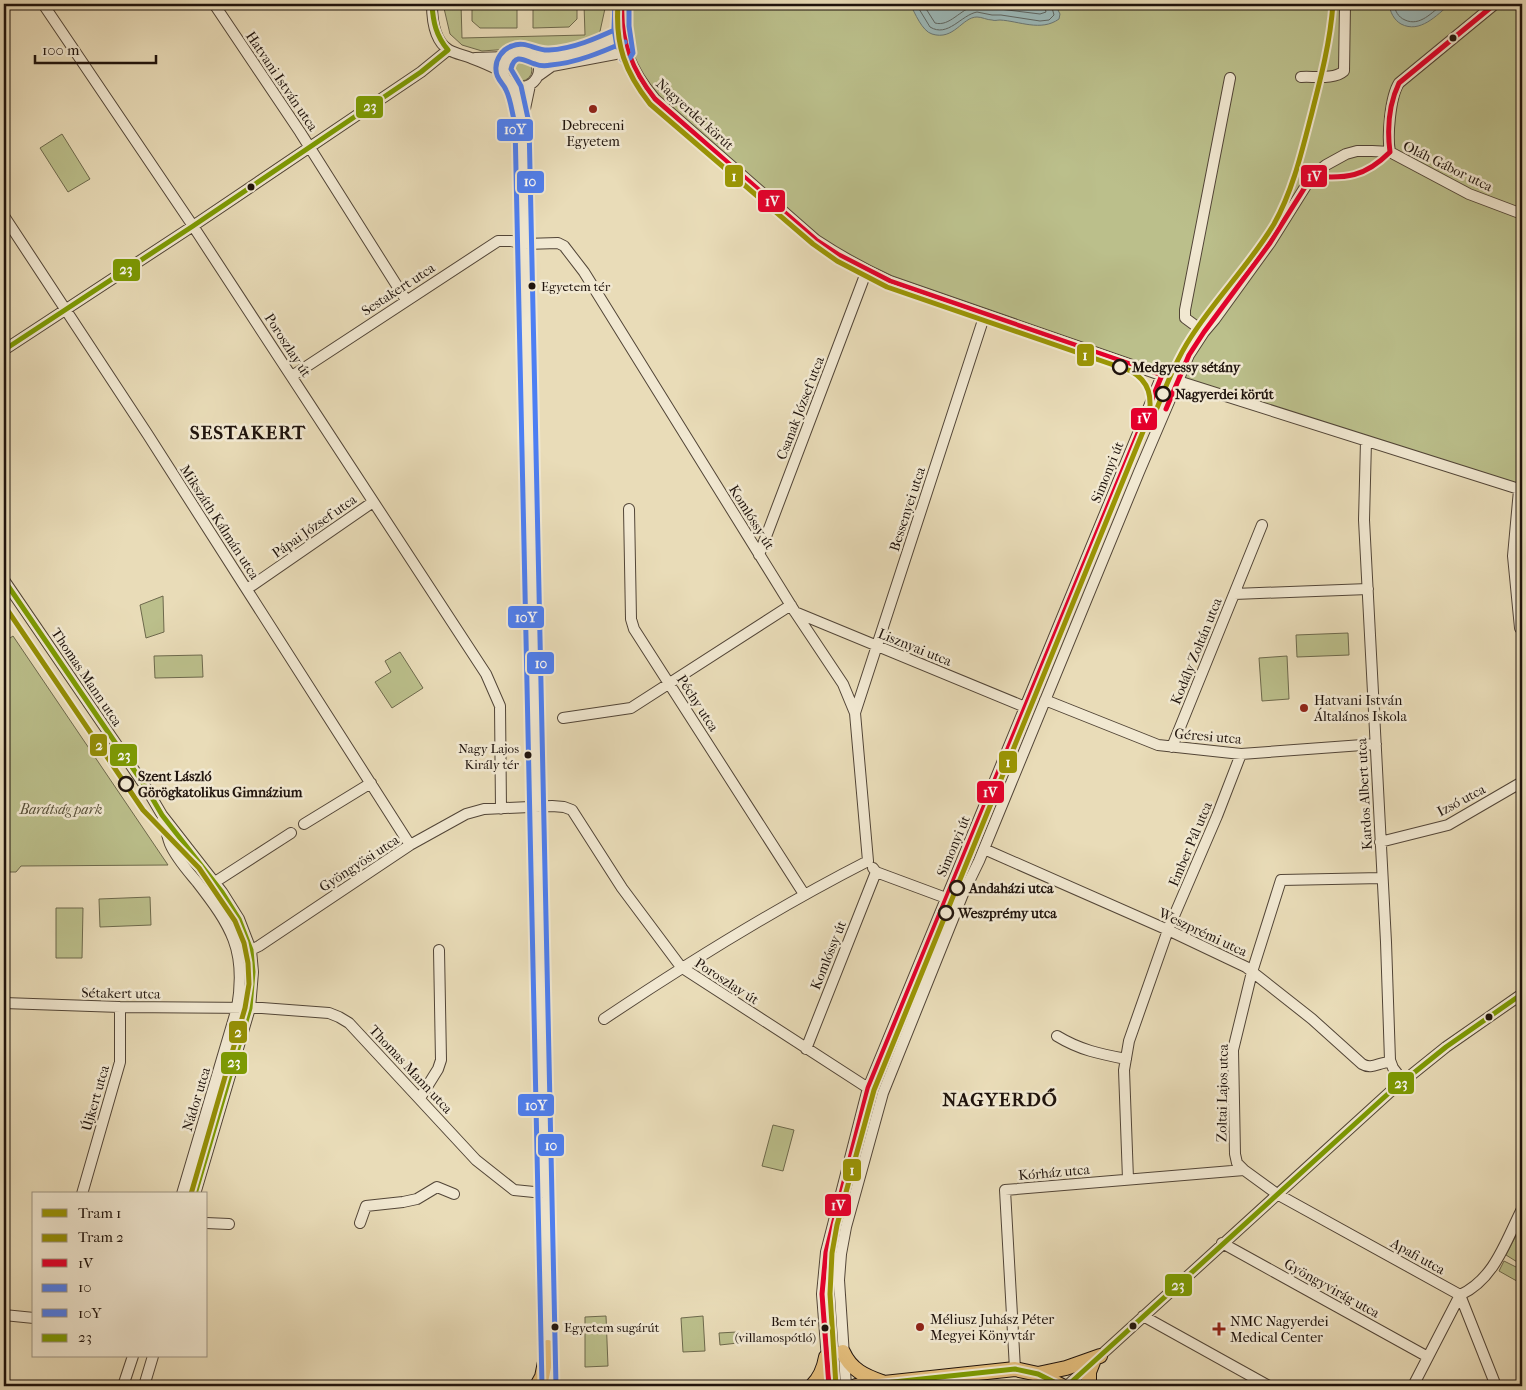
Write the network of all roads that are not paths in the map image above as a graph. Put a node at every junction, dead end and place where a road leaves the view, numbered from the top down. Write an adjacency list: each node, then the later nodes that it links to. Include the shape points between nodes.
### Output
1 (43, 4): 24 (street, Poroszlay út)
2 (214, 4): 20 (street, Hatvani István utca)
3 (432, 4): 8 (street, via 437,34)
4 (622, 4): 7 (street, Nagyerdei körút)
5 (1344, 4): 15 (street, via 1344,71)
6 (1495, 4): 21 (street, via 1399,83 1393,97)
7 (622, 35): 9 (street, Nagyerdei körút); 11 (street, via 596,47 550,58)
8 (448, 50): 12 (street); 20 (street, via 421,72)
9 (626, 52): 14 (street, via 552,66); 26 (street, Nagyerdei körút, via 642,84 655,99 816,240)
10 (508, 57): 11 (street, via 527,52); 12 (street); 13 (street)
11 (534, 57): 14 (street, via 539,68)
12 (471, 58): 13 (street)
13 (503, 72): 17 (street)
14 (538, 76): 18 (street)
15 (1301, 77)
16 (1230, 78): 30 (street, via 1184,310 1186,318)
17 (512, 85): 18 (street); 19 (street)
18 (530, 85): 19 (street)
19 (522, 123): 25 (street)
20 (309, 147): 24 (street); 27 (street, Hatvani István utca)
21 (1390, 152): 22 (street, Oláh Gábor utca, via 1469,194); 30 (street, Simonyi út, via 1346,154 1312,176 1270,243)
22 (1522, 214)
23 (4, 216): 28 (street, Mikszáth Kálmán utca)
24 (193, 226): 28 (street); 33 (street, Poroszlay út)
25 (525, 244): 27 (street, Sestakert utca, via 498,242); 40 (street, Komlóssy út, via 558,243 576,261); 58 (street)
26 (867, 270): 29 (street, Nagyerdei körút); 40 (street, Csanak József utca)
27 (406, 300): 33 (street, Sestakert utca)
28 (64, 310): 31 (street); 42 (street, Mikszáth Kálmán utca)
29 (985, 314): 32 (street, Nagyerdei körút); 47 (street, Bessenyei utca)
30 (1204, 332): 34 (street, Simonyi út)
31 (4, 350)
32 (1162, 375): 34 (street, Nagyerdei körút); 50 (street, Simonyi út)
33 (292, 376): 37 (street, Poroszlay út)
34 (1178, 381): 35 (street, Nagyerdei körút); 49 (street, Simonyi út)
35 (1366, 441): 36 (street, Nagyerdei körút); 43 (street, Kardos Albert utca, via 1364,520)
36 (1521, 490): 46 (street, via 1512,556)
37 (373, 502): 42 (street, Pápai József utca); 59 (street, Poroszlay út, via 486,674 500,706)
38 (629, 509): 48 (street, Péchy utca, via 631,619 634,629)
39 (1262, 524): 44 (street, Kodály Zoltán utca)
40 (759, 555): 45 (street, Komlóssy út)
41 (4, 580): 60 (street, Thomas Mann utca)
42 (247, 589): 57 (street, Mikszáth Kálmán utca)
43 (1368, 590): 44 (street, Kodály Zoltán utca); 53 (street, Kardos Albert utca)
44 (1234, 594): 54 (street, Kodály Zoltán utca)
45 (793, 609): 47 (street, Lisznyai utca); 48 (street); 51 (street, Komlóssy út, via 843,684)
46 (1522, 631)
47 (876, 646): 50 (street, Lisznyai utca); 51 (street, Bessenyei utca)
48 (669, 683): 52 (street, via 630,708); 70 (street, Péchy utca)
49 (1045, 700): 54 (street, Géresi utca, via 1158,745); 65 (street, Simonyi út)
50 (1025, 707): 71 (street, Simonyi út)
51 (854, 712): 66 (street, Komlóssy út)
52 (563, 718)
53 (1376, 744): 55 (street, Géresi utca); 63 (street, Kardos Albert utca)
54 (1172, 747): 55 (street, Géresi utca)
55 (1241, 754): 72 (street, Ember Pál utca)
56 (1522, 782): 63 (street, Izsó utca, via 1448,826)
57 (371, 783): 61 (street); 64 (street, Mikszáth Kálmán utca)
58 (536, 808): 59 (street); 76 (street, Poroszlay út, via 552,806 572,810 622,888); 96 (street)
59 (501, 809): 64 (street, Gyöngyösi utca, via 466,814)
60 (162, 815): 69 (street, Thomas Mann utca); 75 (street, Thomas Mann utca, via 170,845 228,924)
61 (304, 824)
62 (290, 833): 69 (street)
63 (1380, 842): 68 (street, Kardos Albert utca)
64 (410, 845): 73 (street, Gyöngyösi utca)
65 (984, 849): 72 (street, Weszprémi utca); 109 (street, Simonyi út, via 883,1093 841,1254 839,1280)
66 (868, 861): 67 (street); 70 (street)
67 (876, 872): 71 (street); 85 (street, Komlóssy út)
68 (1382, 878): 77 (street, Zoltai Lajos utca, via 1281,880); 87 (street, Kardos Albert utca)
69 (216, 882): 73 (street, Thomas Mann utca, via 239,919)
70 (804, 894): 76 (street)
71 (946, 898): 89 (street, Simonyi út)
72 (1168, 930): 77 (street, Weszprémi utca); 86 (street, Ember Pál utca, via 1129,1041)
73 (251, 950): 75 (street, Gyöngyösi utca); 82 (street, Nádor utca)
74 (439, 950): 90 (street, via 440,1060)
75 (237, 952): 81 (street, Nádor utca, via 240,972)
76 (681, 967): 83 (street); 85 (street, Poroszlay út)
77 (1252, 972): 87 (street, Weszprémi utca, via 1362,1064 1371,1067); 91 (street, Zoltai Lajos utca, via 1233,1050 1235,1154 1237,1163)
78 (1522, 994): 88 (street)
79 (4, 1003): 80 (street, Sétakert utca)
80 (120, 1007): 81 (street, Sétakert utca); 93 (street, Újkert utca, via 120,1062)
81 (237, 1008): 82 (street, Thomas Mann utca); 94 (street, Nádor utca)
82 (250, 1008): 90 (street, Thomas Mann utca, via 329,1013 340,1017); 95 (street, Nádor utca)
83 (604, 1019)
84 (1057, 1036): 86 (street, via 1082,1049)
85 (806, 1049): 89 (street, Poroszlay út)
86 (1126, 1059): 92 (street, Ember Pál utca, via 1124,1096)
87 (1390, 1062): 88 (street)
88 (1403, 1081): 98 (street)
89 (868, 1088): 110 (street, Simonyi út, via 826,1252 822,1294)
90 (420, 1098): 96 (street, Thomas Mann utca, via 476,1160 514,1190)
91 (1244, 1170): 92 (street, Kórház utca); 98 (street)
92 (1128, 1179): 115 (street, Kórház utca, via 1005,1190)
93 (83, 1192)
94 (183, 1192)
95 (196, 1192)
96 (544, 1193): 108 (street)
97 (454, 1194): 101 (street, via 438,1188 417,1199 366,1206)
98 (1277, 1194): 103 (street); 104 (street, Apafi utca)
99 (1522, 1209): 104 (street, via 1495,1264 1475,1287)
100 (208, 1223): 102 (street)
101 (360, 1223)
102 (229, 1224)
103 (1222, 1243): 106 (street); 111 (street, Gyöngyvirág utca)
104 (1460, 1295): 111 (street); 131 (street)
105 (4, 1315): 107 (street)
106 (1143, 1316): 114 (street); 129 (street)
107 (32, 1318)
108 (548, 1347): 120 (main road, via 542,1378); 121 (street)
109 (843, 1352): 117 (main road, via 849,1363); 124 (street, Simonyi út)
110 (826, 1357): 122 (main road, via 824,1369); 123 (street, Simonyi út)
111 (1428, 1357): 130 (street)
112 (132, 1358): 118 (street)
113 (152, 1358): 119 (street)
114 (1097, 1359): 116 (main road); 127 (street); 128 (main road, via 1090,1372)
115 (1015, 1369): 116 (main road); 117 (main road)
116 (1038, 1374): 126 (main road)
117 (880, 1384): 125 (main road)
118 (123, 1386)
119 (144, 1386)
120 (537, 1386)
121 (549, 1386)
122 (812, 1386)
123 (829, 1386)
124 (846, 1386)
125 (856, 1386)
126 (1062, 1386)
127 (1067, 1386)
128 (1089, 1386)
129 (1269, 1386)
130 (1413, 1386)
131 (1496, 1386)

